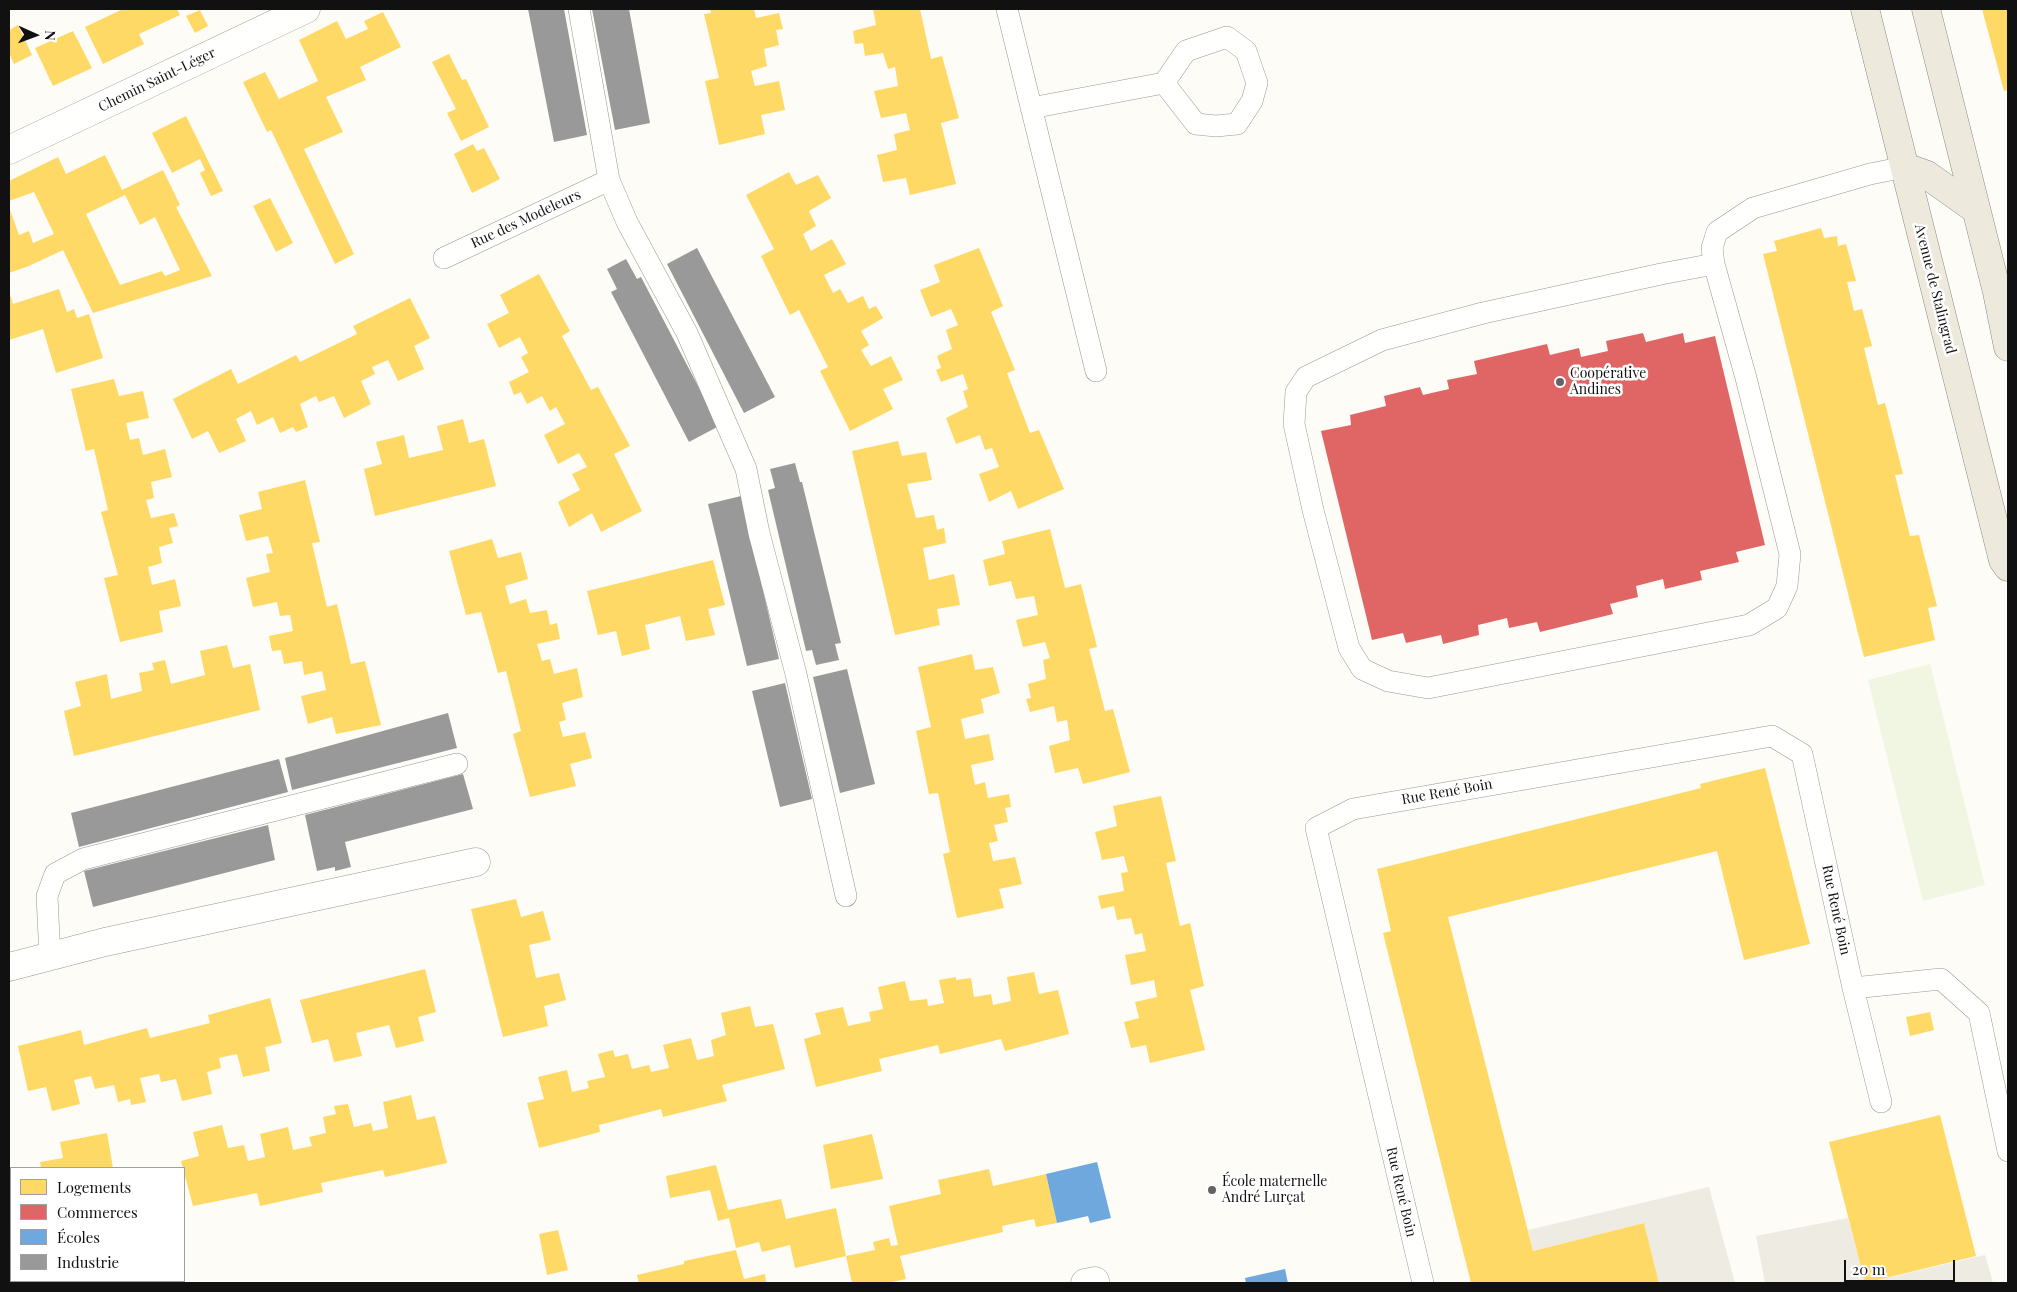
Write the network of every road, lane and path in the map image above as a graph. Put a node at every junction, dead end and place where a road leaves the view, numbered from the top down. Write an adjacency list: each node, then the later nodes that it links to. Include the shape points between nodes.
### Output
1 (306, 9): 8 (street, Chemin Saint-Léger)
2 (578, 9): 10 (lane)
3 (1007, 9): 7 (lane)
4 (1865, 9): 9 (main road, Avenue de Stalingrad)
5 (1926, 9): 11 (main road)
6 (1164, 83): 6 (lane, via 1186,51 1227,37 1246,51 1257,83 1252,101 1237,124 1216,126 1196,124); 7 (lane)
7 (1031, 108): 15 (lane)
8 (9, 150)
9 (1905, 167): 11 (main road, via 1927,175); 13 (lane, via 1753,208 1716,232 1712,248); 16 (main road, Avenue de Stalingrad, via 2003,560)
10 (609, 180): 12 (lane, Rue des Modeleurs); 19 (lane, via 627,222 687,333 746,469)
11 (1975, 208): 14 (main road)
12 (444, 258)
13 (1714, 264): 13 (lane, via 1483,313 1382,340 1306,377 1296,392 1294,424 1312,510 1349,648 1362,669 1388,681 1428,688 1749,625 1776,608 1787,586 1790,554)
14 (2008, 347)
15 (1096, 371)
16 (2008, 567)
17 (458, 764): 20 (lane, via 83,860 55,874 47,896)
18 (476, 862): 20 (street, via 105,942)
19 (846, 896)
20 (50, 957): 21 (street)
21 (9, 968)
22 (1852, 988): 23 (lane, Rue René Boin); 24 (lane, via 1941,980 1979,1013); 25 (lane, Rue René Boin, via 1802,754 1772,736 1353,809 1316,828)
23 (1881, 1102)
24 (2008, 1152)
25 (1423, 1283)

